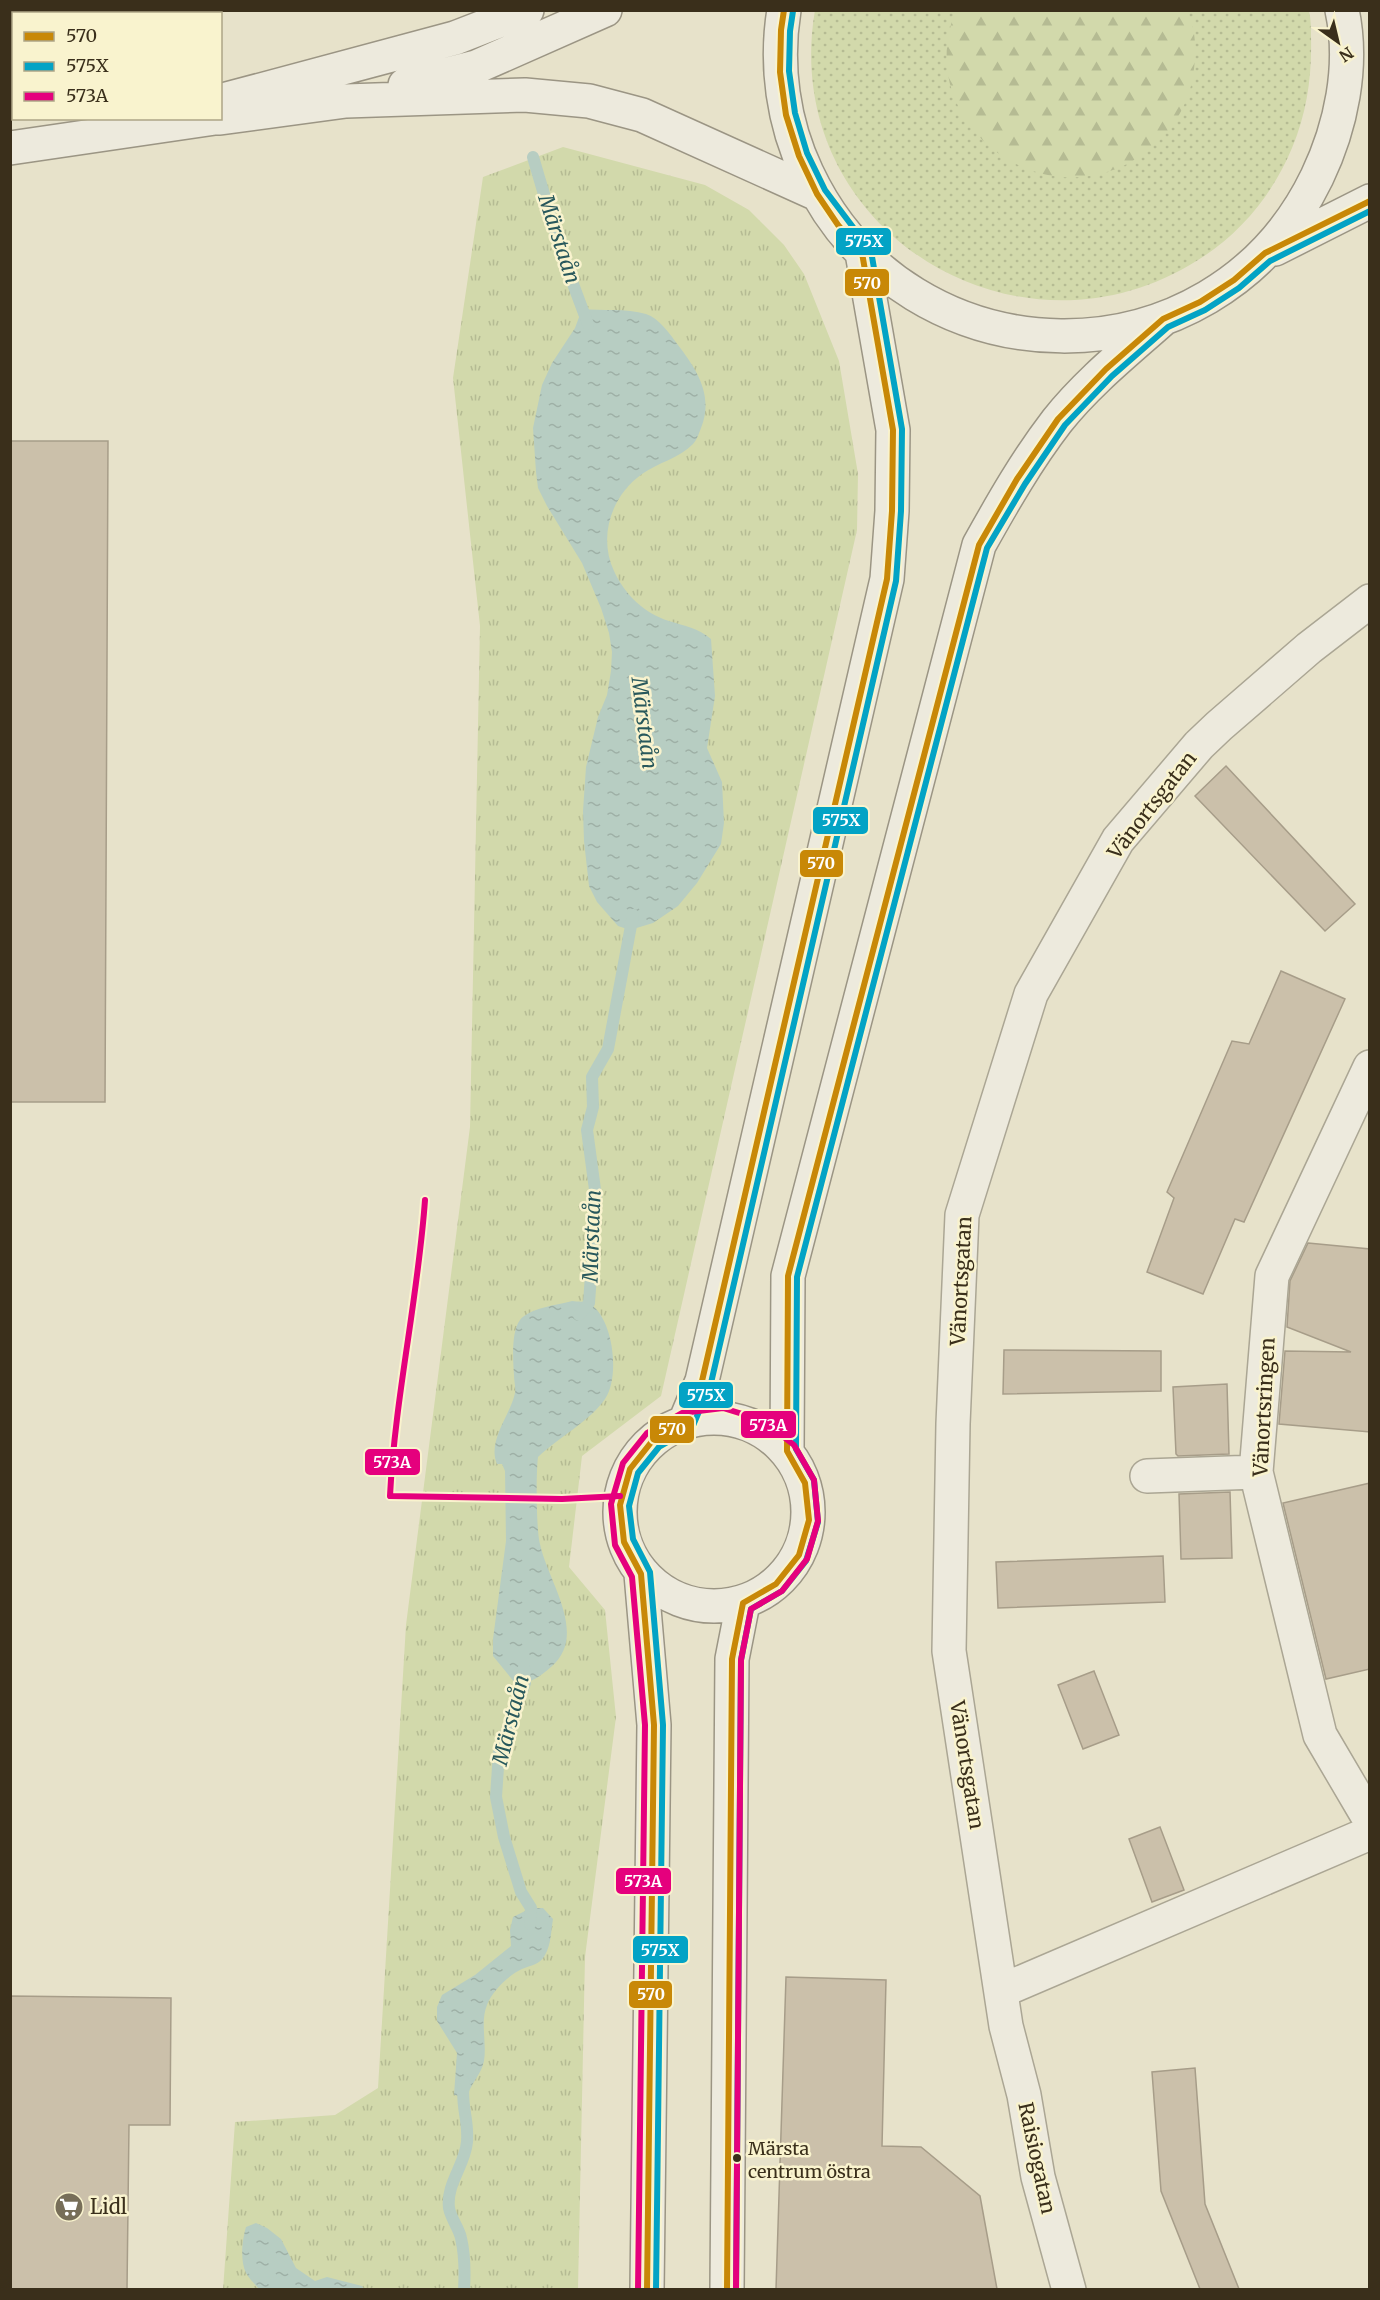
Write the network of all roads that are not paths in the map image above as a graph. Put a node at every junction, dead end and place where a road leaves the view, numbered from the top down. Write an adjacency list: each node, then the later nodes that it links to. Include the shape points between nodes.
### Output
1 (527, 10): 5 (street, via 455,38)
2 (604, 10): 6 (street, via 476,67)
3 (784, 10): 12 (street, via 780,72 786,114 799,156)
4 (1342, 10): 15 (street, via 1346,28 1345,90 1330,150 1303,205)
5 (222, 100)
6 (346, 101): 7 (street); 12 (street, via 525,95 589,101 642,115)
7 (222, 118)
8 (147, 120): 10 (street)
9 (200, 120): 10 (street)
10 (91, 135): 11 (street)
11 (10, 148)
12 (817, 194): 14 (street)
13 (1370, 201): 15 (street)
14 (862, 254): 16 (street, via 913,294 971,322 1035,336 1100,335); 19 (street, via 893,430 886,579 702,1381)
15 (1265, 254): 16 (street, via 1200,302)
16 (1163, 319): 20 (street, via 1106,369 1058,419 979,545 788,1276)
17 (1370, 601): 27 (street, Vänortsgatan, via 1219,726 1118,840 1031,994 962,1215 949,1651)
18 (1370, 1067): 21 (street, Vänortsringen, via 1272,1276)
19 (685, 1422): 20 (street, via 722,1417 758,1428); 23 (street, via 653,1440 630,1469 620,1505 624,1542)
20 (787, 1451): 24 (street, via 805,1483 809,1520 799,1555 776,1584)
21 (1256, 1472): 22 (street); 25 (street, Vänortsringen, via 1320,1735)
22 (1147, 1476)
23 (641, 1574): 24 (street, via 671,1597 688,1602 706,1607); 29 (street, via 654,1725)
24 (743, 1603): 30 (street, via 732,1659)
25 (1370, 1820)
26 (1370, 1833): 27 (street)
27 (1001, 1990): 28 (street, Vänortsgatan)
28 (1006, 2026): 31 (street, Raisiogatan, via 1024,2095 1038,2176)
29 (647, 2289)
30 (727, 2289)
31 (1069, 2289)

